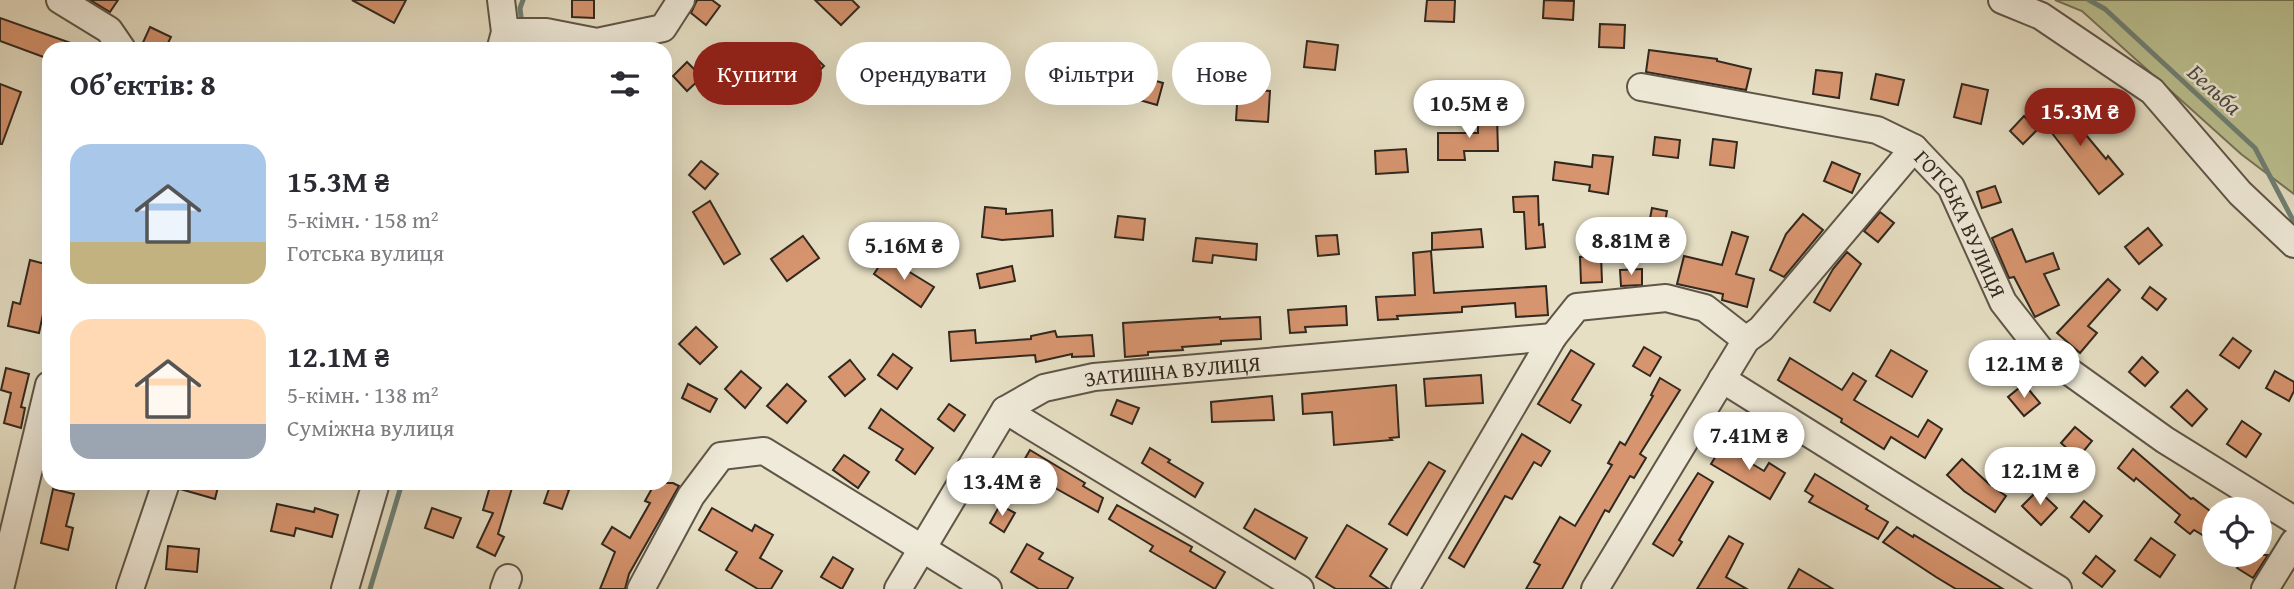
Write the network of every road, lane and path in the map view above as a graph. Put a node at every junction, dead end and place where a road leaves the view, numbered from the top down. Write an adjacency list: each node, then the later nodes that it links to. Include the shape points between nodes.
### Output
1 (60, 0): 6 (street, via 109,30)
2 (500, 0): 5 (street)
3 (681, 0): 5 (street, via 663,28 597,42 546,32)
4 (2002, 0): 9 (street, via 2041,16 2151,91 2240,193)
5 (508, 37)
6 (117, 42)
7 (1641, 87): 8 (street, ГОТСЬКА ВУЛИЦЯ, via 1877,130)
8 (1914, 148): 11 (street, via 1761,329); 17 (street, ГОТСЬКА ВУЛИЦЯ, via 1951,187 2003,302 2042,352 2165,440)
9 (2294, 244)
10 (1561, 327): 11 (street, ЗАТИШНА ВУЛИЦЯ, via 1577,307 1665,298 1705,308); 13 (street, ЗАТИШНА ВУЛИЦЯ, via 1094,377 1044,388); 27 (street)
11 (1746, 340): 12 (street)
12 (1722, 379): 28 (street); 29 (street)
13 (1005, 410): 19 (street, ЗАТИШНА ВУЛИЦЯ); 26 (street)
14 (42, 416): 20 (street)
15 (164, 490): 21 (street)
16 (374, 490): 22 (street)
17 (2294, 520)
18 (2294, 542): 30 (street)
19 (922, 550): 23 (street, via 764,451 721,456 691,496); 24 (street, ЗАТИШНА ВУЛИЦЯ); 25 (street)
20 (1, 589)
21 (130, 589)
22 (345, 589)
23 (641, 589)
24 (898, 589)
25 (988, 589)
26 (1300, 589)
27 (1405, 589)
28 (1595, 589)
29 (2058, 589)
30 (2265, 589)

